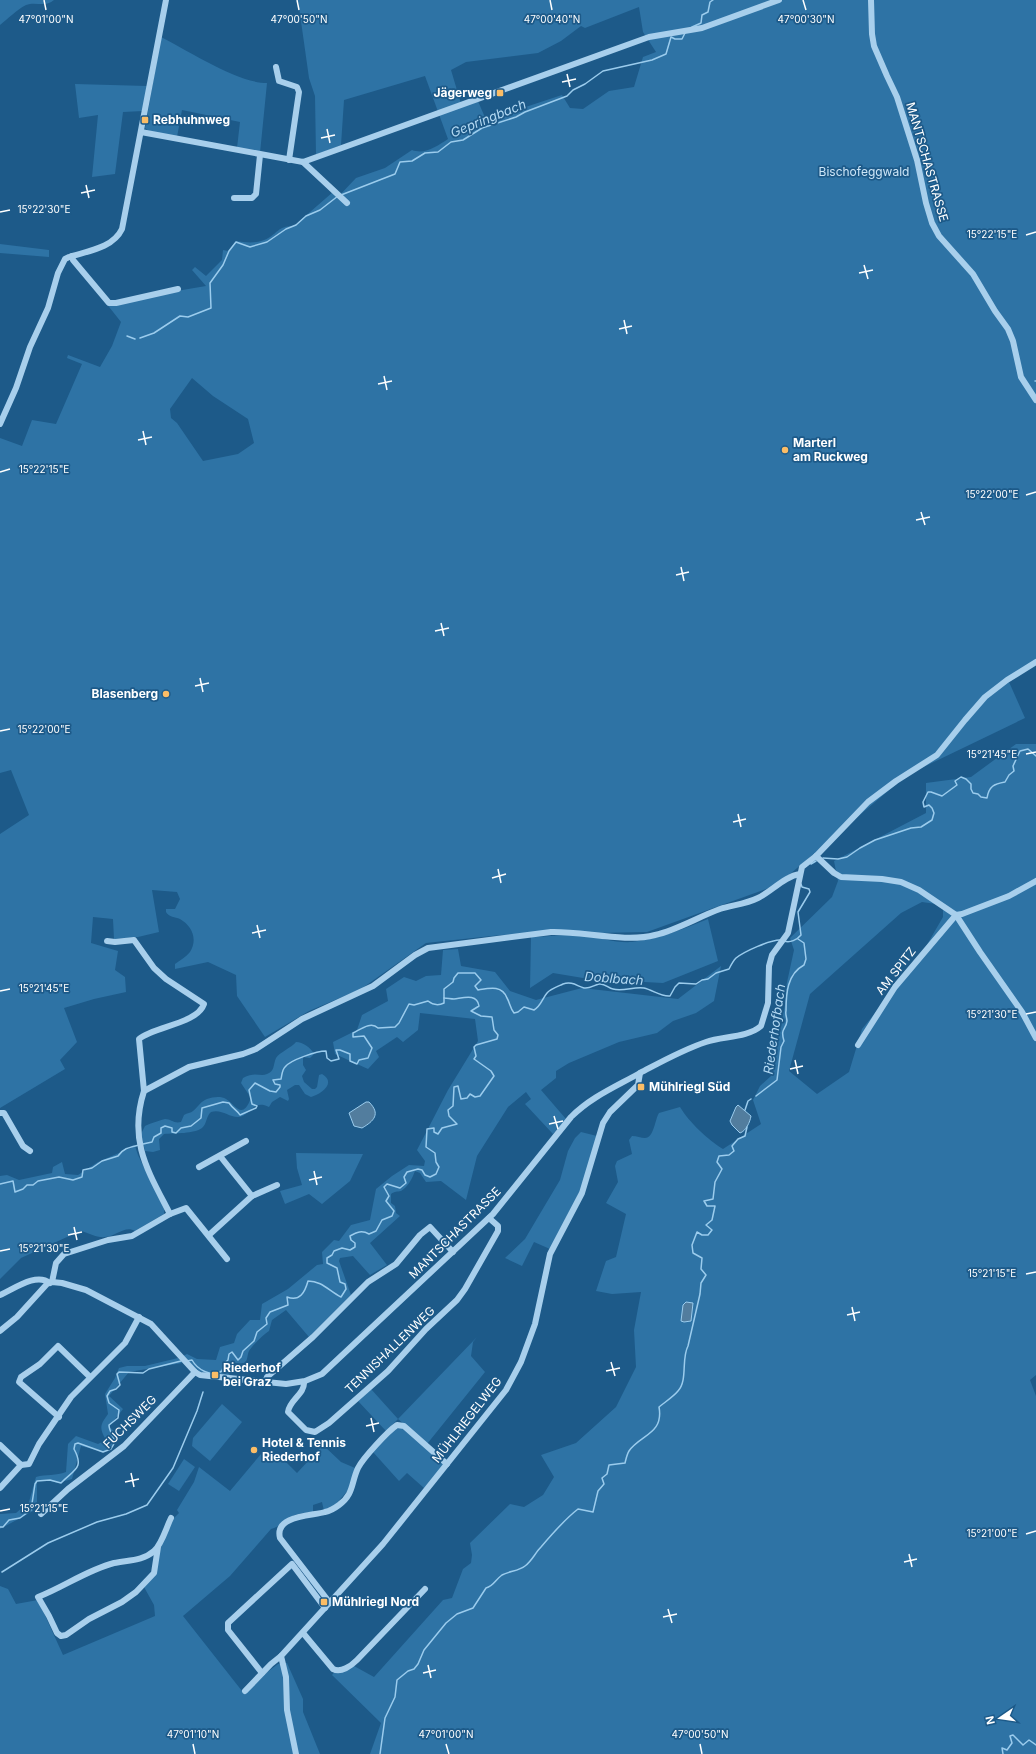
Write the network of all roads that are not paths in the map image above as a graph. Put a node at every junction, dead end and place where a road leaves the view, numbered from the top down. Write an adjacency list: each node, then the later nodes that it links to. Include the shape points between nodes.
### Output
1 (166, 0): 5 (street)
2 (779, 0): 8 (street, via 702,28 648,38)
3 (871, 0): 13 (street, MANTSCHASTRASSE, via 874,46 897,97 917,160 932,222 939,236 974,274 1008,328 1021,377)
4 (276, 67): 7 (street, via 279,81 298,89)
5 (141, 132): 6 (street); 11 (street, via 120,233 109,244)
6 (260, 155): 7 (street); 9 (street, via 255,196)
7 (289, 160): 8 (street)
8 (303, 162): 10 (street)
9 (234, 198)
10 (346, 201)
11 (72, 256): 12 (street, via 109,303); 14 (street, via 65,260 58,273 48,308)
12 (178, 289)
13 (1036, 400)
14 (0, 424)
15 (1036, 662): 16 (street, MANTSCHASTRASSE, via 1006,680 986,697 964,720 937,756 868,802)
16 (816, 856): 17 (street, MANTSCHASTRASSE, via 802,867); 19 (street, via 834,874 841,877 900,882 919,890)
17 (800, 874): 23 (street, MANTSCHASTRASSE, via 791,925 784,940 772,955 769,966 768,1003 761,1026 751,1032 688,1049); 24 (street, via 792,875 750,902 719,909 654,936 633,938 551,932 428,948 373,986 302,1019 256,1049 189,1068)
18 (1036, 881): 19 (street, via 1003,899)
19 (956, 915): 21 (street, via 1022,1012); 22 (street, AM SPITZ, via 895,987)
20 (108, 940): 24 (street, via 134,940 154,968 166,979 204,1004 194,1016 139,1039)
21 (1036, 1038)
22 (858, 1045)
23 (640, 1073): 33 (street, MANTSCHASTRASSE, via 595,1096 576,1111 508,1198); 47 (street, MÜHLRIEGELWEG, via 638,1085 610,1112 603,1123 582,1193 550,1254 535,1324 515,1374 504,1394)
24 (144, 1091): 32 (street, via 137,1122 139,1143 146,1165)
25 (0, 1114): 27 (street, via 4,1113 23,1146)
26 (246, 1141): 28 (street)
27 (30, 1151)
28 (220, 1156): 29 (street); 31 (street)
29 (199, 1167)
30 (277, 1185): 31 (street)
31 (252, 1196): 34 (street)
32 (170, 1214): 34 (street, via 187,1208); 37 (street, via 132,1236 105,1241 64,1254 56,1264)
33 (489, 1218): 35 (street, MANTSCHASTRASSE); 44 (street, TENNISHALLENWEG, via 498,1226 498,1230 457,1300 426,1329 388,1371 329,1423 315,1432 306,1430 288,1412)
34 (209, 1235): 36 (street)
35 (453, 1252): 43 (street, via 430,1227 396,1264 368,1282 313,1337 267,1377); 44 (street, MANTSCHASTRASSE, via 329,1368)
36 (227, 1259)
37 (51, 1283): 38 (street, via 38,1279); 39 (street, via 62,1282 86,1290); 40 (street, via 43,1288 17,1318)
38 (0, 1295)
39 (139, 1318): 41 (street, via 158,1331); 42 (street, via 125,1343)
40 (0, 1331)
41 (194, 1372): 43 (street, MANTSCHASTRASSE, via 206,1376); 50 (street, FUCHSWEG, via 124,1446)
42 (90, 1377): 45 (street, via 71,1397); 45 (street, via 58,1346 21,1378 19,1382)
43 (265, 1382): 44 (street, MANTSCHASTRASSE)
44 (304, 1382)
45 (58, 1417): 48 (street, via 29,1464)
46 (0, 1445): 48 (street)
47 (447, 1464): 54 (street, MÜHLRIEGELWEG, via 383,1544); 54 (street, via 404,1426 397,1425 364,1460 356,1472 352,1490 339,1505 325,1512 297,1517 282,1526 280,1538)
48 (21, 1465): 49 (street)
49 (0, 1488)
50 (40, 1514)
51 (171, 1518): 52 (street)
52 (158, 1547): 52 (street, via 146,1556 103,1567 38,1597 57,1633 61,1636 66,1635 131,1596 154,1573)
53 (425, 1589): 55 (street, via 357,1660 344,1669 333,1669)
54 (327, 1605): 55 (street, MÜHLRIEGELWEG); 57 (street, via 292,1564 228,1623 228,1630)
55 (303, 1633): 56 (street, MÜHLRIEGELWEG)
56 (281, 1656): 57 (street, MÜHLRIEGELWEG); 59 (street, via 286,1677 287,1710)
57 (262, 1673): 58 (street, MÜHLRIEGELWEG)
58 (245, 1692)
59 (296, 1754)

